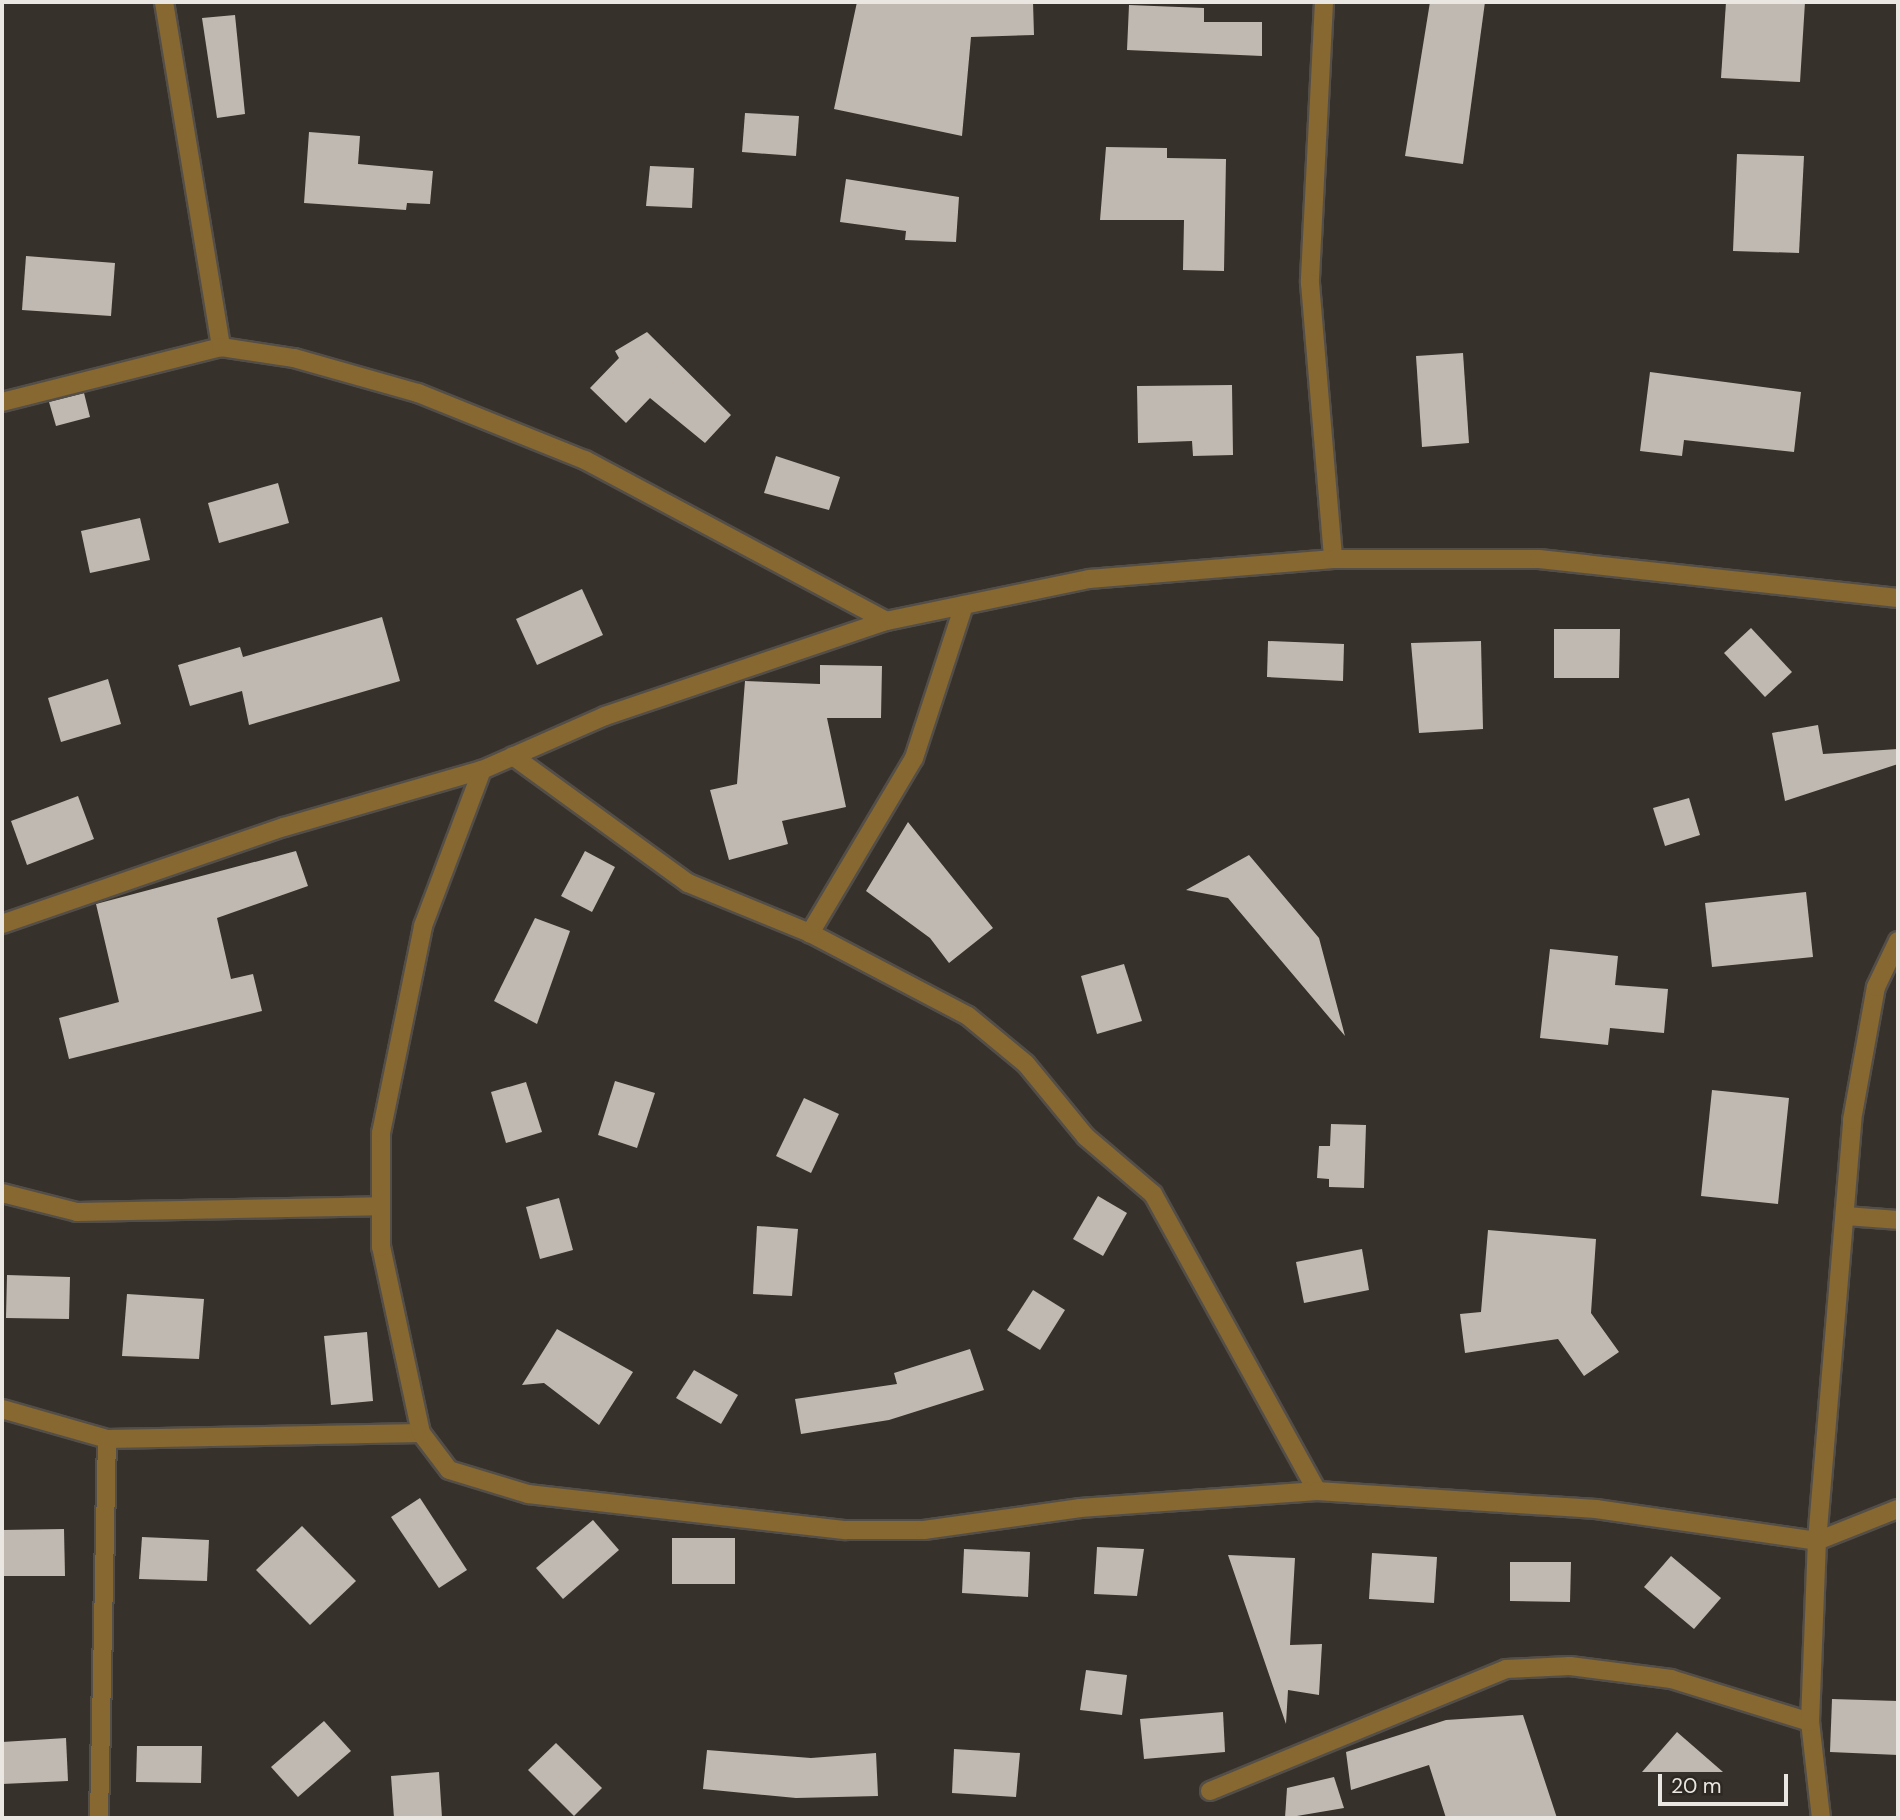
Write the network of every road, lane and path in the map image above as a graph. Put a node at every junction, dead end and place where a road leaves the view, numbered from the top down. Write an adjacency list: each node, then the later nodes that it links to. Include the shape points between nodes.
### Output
1 (164, 2): 3 (street)
2 (1324, 2): 5 (street, via 1310,283)
3 (221, 347): 4 (street); 8 (street, via 294,358 491,419 584,460)
4 (2, 402)
5 (1334, 559): 6 (street, via 1539,559); 7 (street, via 1089,579)
6 (1898, 598)
7 (964, 605): 8 (street); 12 (street, via 914,758)
8 (886, 621): 9 (street, via 605,716)
9 (513, 756): 10 (street); 12 (street, via 688,883)
10 (482, 770): 11 (street, via 284,827); 15 (street, via 423,926 381,1133)
11 (2, 924)
12 (810, 933): 21 (street, via 968,1016 1026,1063 1086,1137 1153,1194)
13 (1898, 941): 16 (street, via 1876,987 1852,1120)
14 (2, 1193): 15 (street, via 76,1212)
15 (380, 1206): 19 (street, via 381,1247)
16 (1845, 1216): 17 (street); 23 (street)
17 (1898, 1220)
18 (2, 1409): 20 (street)
19 (421, 1433): 20 (street); 21 (street, via 449,1470 528,1494 846,1530 924,1530 1080,1508)
20 (107, 1439): 26 (street)
21 (1317, 1491): 23 (street, via 1596,1509)
22 (1898, 1509): 23 (street)
23 (1817, 1541): 24 (street)
24 (1810, 1722): 25 (street, via 1671,1679 1570,1666 1506,1670); 27 (street)
25 (1210, 1791)
26 (99, 1818)
27 (1821, 1818)

